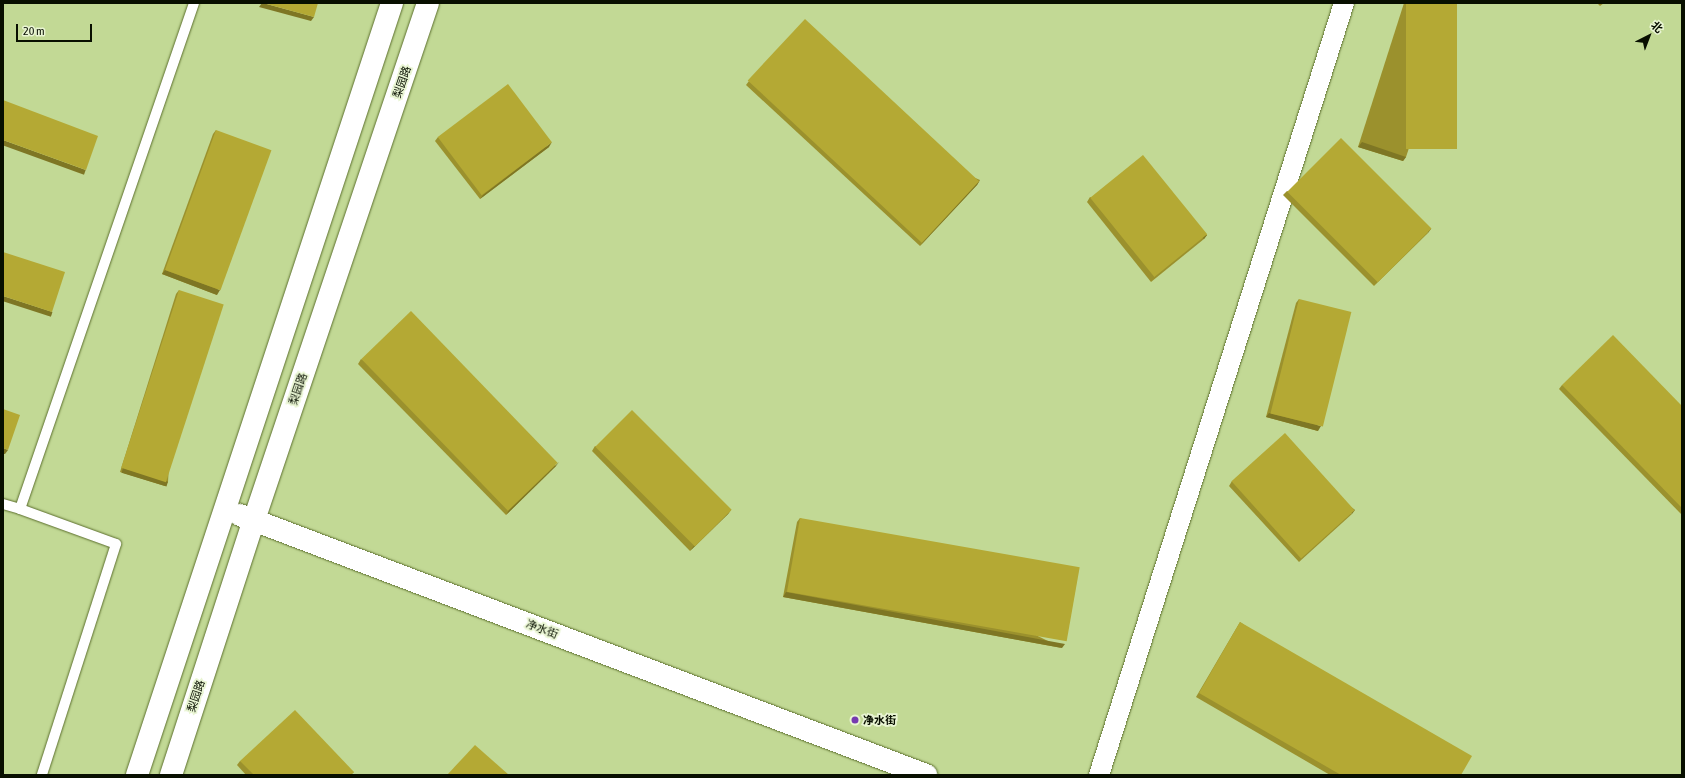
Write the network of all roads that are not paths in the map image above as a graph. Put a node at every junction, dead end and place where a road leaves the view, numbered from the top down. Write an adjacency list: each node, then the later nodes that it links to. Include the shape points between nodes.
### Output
1 (194, 3): 6 (lane)
2 (392, 3): 7 (main road)
3 (428, 3): 8 (main road, 梨园路)
4 (1344, 3): 13 (street)
5 (3, 504): 6 (lane)
6 (20, 509): 9 (lane, via 116,544)
7 (226, 510): 8 (main road, 净水街); 10 (main road)
8 (254, 520): 11 (main road, 梨园路); 12 (main road, 净水街)
9 (42, 775)
10 (137, 775)
11 (171, 775)
12 (926, 775)
13 (1099, 775)

